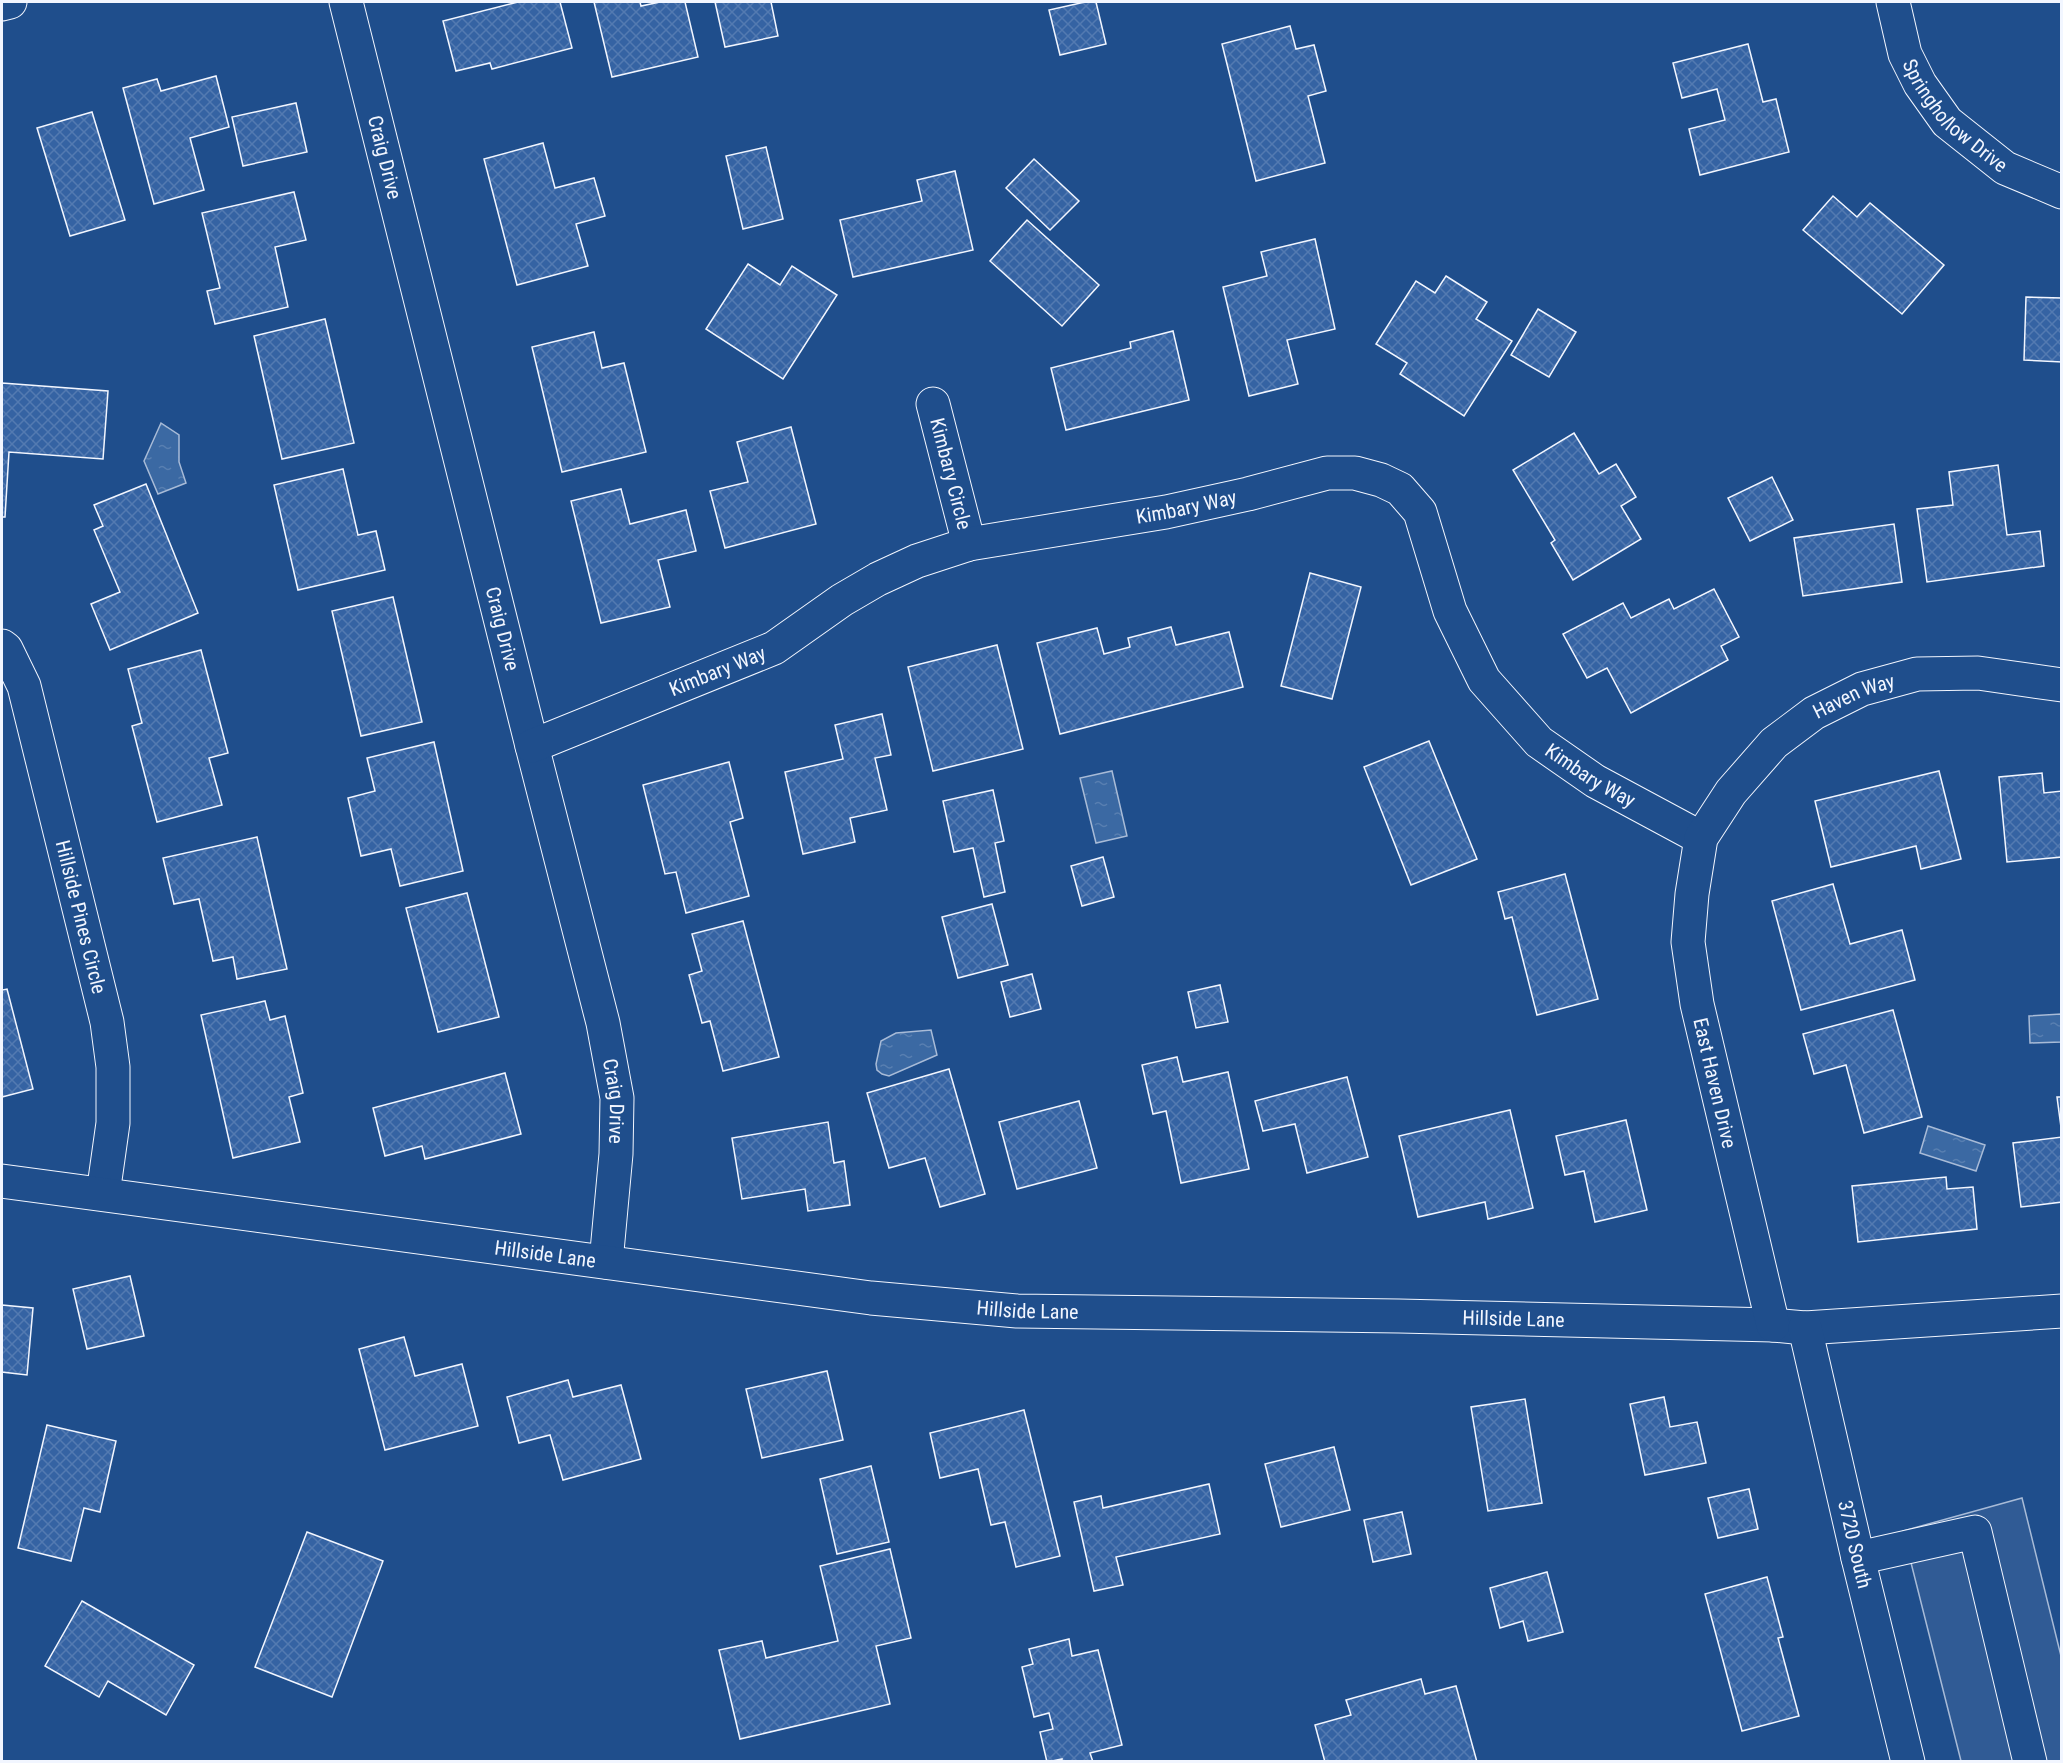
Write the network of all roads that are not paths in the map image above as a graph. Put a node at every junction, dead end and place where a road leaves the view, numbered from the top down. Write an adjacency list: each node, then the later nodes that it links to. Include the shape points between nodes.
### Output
1 (10, 2): 4 (street)
2 (346, 2): 10 (street, Craig Drive)
3 (1893, 2): 5 (street, Springhollow Drive, via 1905,54 1920,84 1947,122 2005,168)
4 (2, 3)
5 (2061, 192)
6 (933, 404): 7 (street, Kimbary Circle)
7 (969, 544): 10 (street, Kimbary Way, via 878,579 774,648); 11 (street, Kimbary Way, via 1166,512 1327,473 1355,473 1381,480 1400,489 1420,512 1450,611 1484,680 1539,742 1595,781)
8 (2, 646): 13 (street, Hillside Pines Circle, via 24,686 107,1022 113,1067 113,1123)
9 (2061, 685): 11 (street, Haven Way, via 1978,673 1917,674 1862,689 1814,712 1774,743 1731,792)
10 (532, 746): 14 (street, Craig Drive, via 603,1023 617,1098)
11 (1701, 838): 16 (street, East Haven Drive, via 1688,942 1697,1004)
12 (2, 1181): 13 (street, Hillside Lane)
13 (103, 1194): 14 (street, Hillside Lane)
14 (606, 1262): 16 (street, Hillside Lane, via 871,1299 1017,1311)
15 (2061, 1311): 16 (street, Hillside Lane)
16 (1789, 1326): 17 (street, 3720 South)
17 (1858, 1558): 18 (street, 3720 South); 19 (street, via 1975,1532)
18 (1908, 1761)
19 (2030, 1761)

